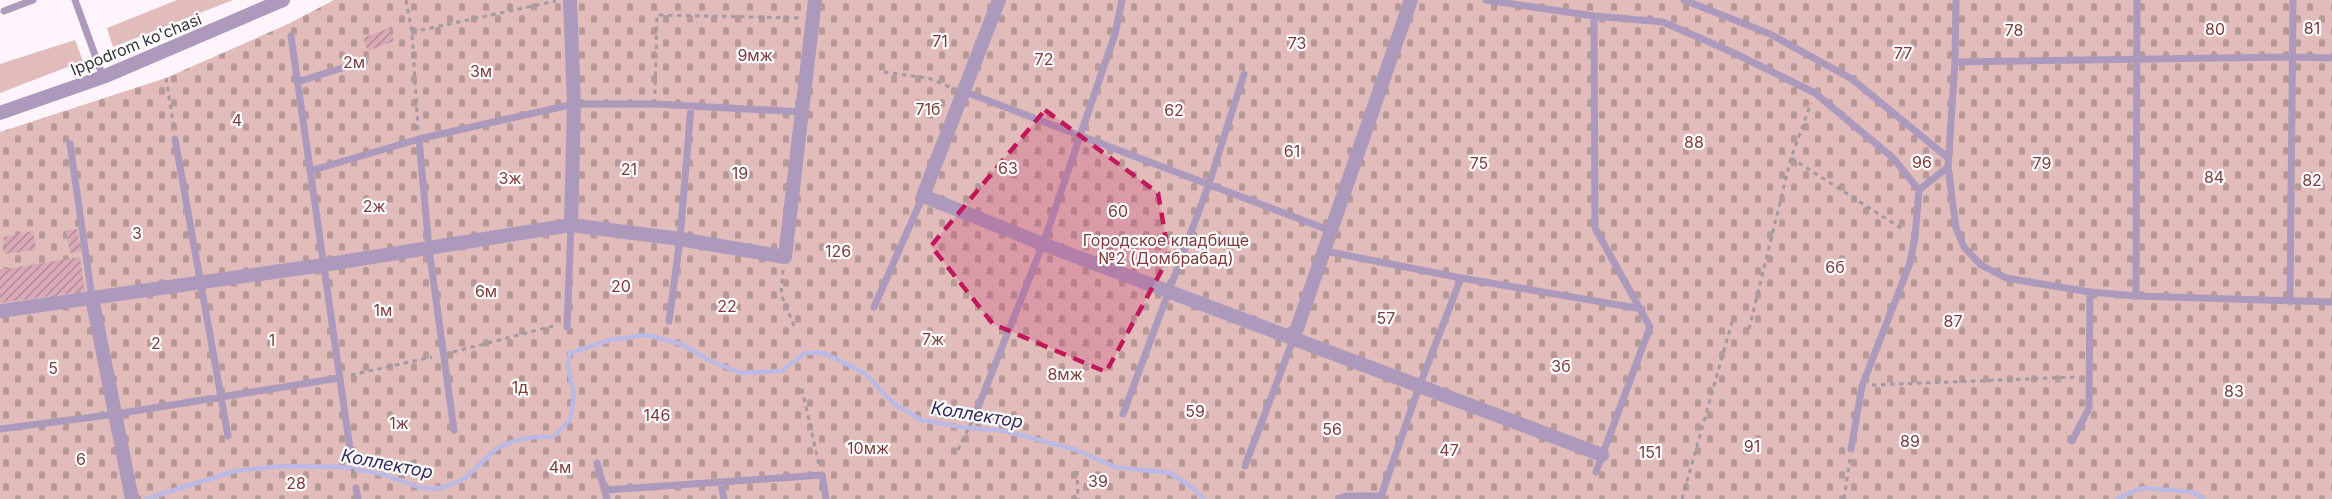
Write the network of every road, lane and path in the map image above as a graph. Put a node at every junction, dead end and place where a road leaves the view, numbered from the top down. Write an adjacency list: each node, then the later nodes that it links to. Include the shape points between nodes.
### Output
1 (18, 0): 17 (lane)
2 (33, 0): 17 (lane)
3 (75, 0): 29 (lane)
4 (283, 0): 29 (street, Ippodrom ko'chasi)
5 (406, 0): 20 (path)
6 (561, 0): 20 (path)
7 (570, 0): 34 (street)
8 (815, 0): 19 (street)
9 (999, 0): 32 (street)
10 (1122, 0): 39 (lane)
11 (1411, 0): 51 (street)
12 (1486, 0): 18 (lane)
13 (1684, 0): 44 (lane, via 1770,34 1852,79)
14 (1956, 0): 26 (lane)
15 (2137, 0): 23 (lane)
16 (2293, 0): 22 (lane)
17 (2, 12)
18 (1594, 16): 33 (lane, via 1663,22); 68 (lane, via 1595,228)
19 (814, 19): 35 (path, via 657,15); 37 (street)
20 (412, 32): 41 (path)
21 (291, 36): 31 (lane)
22 (2293, 57): 23 (lane); 24 (lane); 65 (lane)
23 (2138, 58): 26 (lane); 63 (lane)
24 (2332, 58)
25 (364, 61): 31 (lane)
26 (1955, 62): 44 (lane)
27 (884, 72): 32 (path, via 928,78)
28 (1244, 74): 47 (lane)
29 (103, 77): 38 (street, Ippodrom ko'chasi)
30 (166, 78): 40 (path)
31 (297, 82): 46 (lane)
32 (963, 91): 39 (lane); 49 (street)
33 (1815, 93): 43 (path); 48 (lane, via 1893,159)
34 (574, 104): 35 (lane); 41 (lane); 50 (street)
35 (655, 104): 36 (lane)
36 (691, 106): 37 (lane); 53 (lane)
37 (803, 112): 57 (street)
38 (0, 113)
39 (1081, 135): 47 (lane); 54 (lane)
40 (175, 139): 60 (lane)
41 (418, 139): 46 (lane); 55 (lane)
42 (70, 144): 64 (lane)
43 (1791, 158): 52 (path); 74 (path)
44 (1948, 158): 45 (lane)
45 (1948, 167): 48 (lane); 62 (lane, via 1956,228 1964,247 1981,265 2006,278)
46 (310, 171): 58 (lane)
47 (1209, 184): 51 (lane); 61 (lane)
48 (1919, 190): 52 (lane)
49 (923, 196): 54 (street); 67 (lane)
50 (572, 225): 53 (street); 55 (street); 72 (lane)
51 (1331, 231): 56 (street)
52 (1915, 237): 79 (lane, via 1910,263)
53 (680, 239): 57 (street); 70 (lane)
54 (1043, 244): 61 (street); 83 (lane)
55 (429, 249): 58 (street); 76 (lane)
56 (1325, 251): 59 (lane); 75 (street)
57 (785, 257): 73 (path, via 781,294)
58 (323, 265): 60 (street); 78 (lane)
59 (1461, 278): 68 (lane); 80 (lane)
60 (200, 283): 64 (street); 82 (lane)
61 (1169, 292): 75 (street); 85 (lane)
62 (2090, 292): 63 (lane); 77 (lane)
63 (2136, 296): 65 (lane)
64 (92, 297): 69 (street); 84 (street)
65 (2290, 302): 66 (lane)
66 (2332, 302)
67 (873, 307)
68 (1642, 309): 94 (lane, via 1650,327)
69 (0, 311)
70 (669, 321)
71 (1731, 322): 111 (path)
72 (567, 324): 76 (path)
73 (795, 328)
74 (1749, 329)
75 (1293, 340): 80 (street); 96 (lane)
76 (443, 354): 78 (path); 88 (lane)
77 (2089, 376): 79 (path); 90 (lane, via 2089,408)
78 (339, 378): 82 (lane); 91 (lane)
79 (1862, 386): 92 (lane)
80 (1419, 387): 94 (street); 103 (lane)
81 (802, 389): 99 (path)
82 (220, 398): 84 (lane); 89 (lane)
83 (977, 410)
84 (116, 414): 87 (lane); 104 (street)
85 (1123, 414)
86 (968, 428): 93 (path)
87 (0, 429)
88 (454, 430)
89 (228, 436)
90 (2072, 441)
91 (350, 449): 101 (path)
92 (1851, 449): 112 (path)
93 (958, 450)
94 (1602, 455): 98 (lane)
95 (597, 463): 102 (lane)
96 (1245, 466)
97 (1077, 471): 109 (path)
98 (1596, 472)
99 (822, 475): 100 (lane); 108 (lane)
100 (721, 483): 102 (lane); 107 (lane)
101 (356, 488): 105 (lane)
102 (606, 490): 106 (lane)
103 (1380, 497): 110 (lane)
104 (132, 499)
105 (357, 499)
106 (607, 499)
107 (724, 499)
108 (826, 499)
109 (1078, 499)
110 (1339, 499)
111 (1682, 499)
112 (1844, 499)

